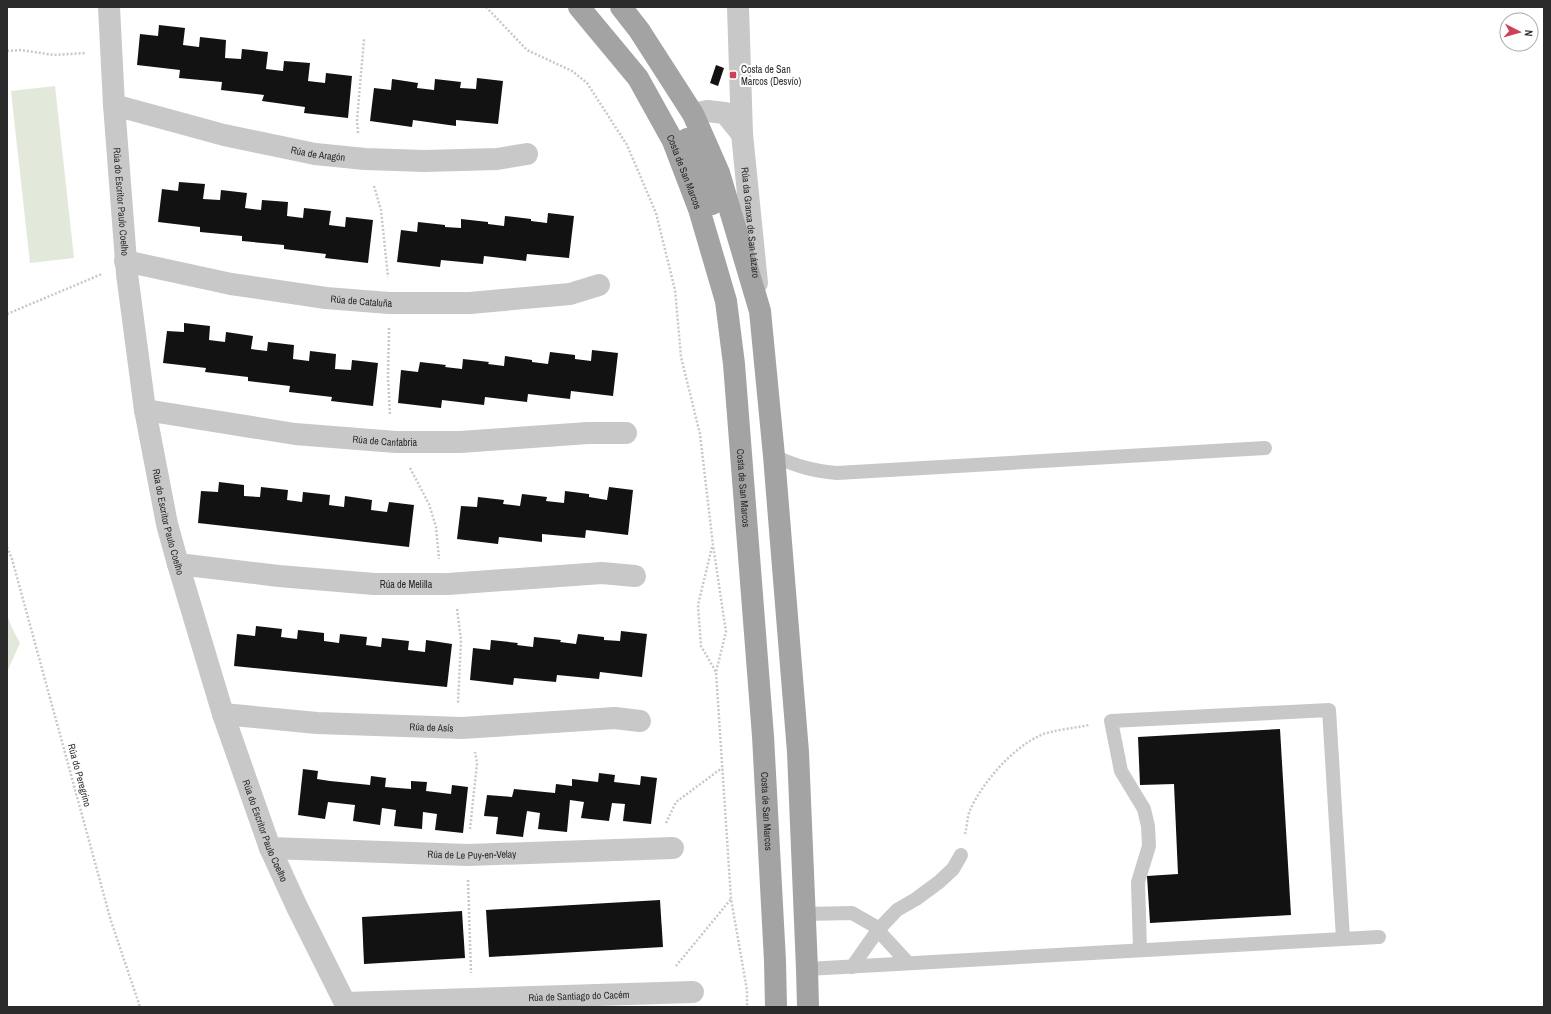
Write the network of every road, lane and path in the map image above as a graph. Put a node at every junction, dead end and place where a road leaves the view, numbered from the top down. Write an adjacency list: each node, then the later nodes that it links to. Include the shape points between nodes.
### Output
1 (108, 7): 11 (street, Rúa do Escritor Paulo Coelho)
2 (486, 7): 32 (path, via 527,50 572,71 587,83 626,145 656,213 675,290 681,357 700,434)
3 (579, 7): 10 (main road, Costa de San Marcos)
4 (621, 7): 13 (main road, via 639,30)
5 (738, 7): 9 (street, Rúa da Granxa de San Lázaro)
6 (364, 39): 17 (path, via 357,120 358,141)
7 (7, 51): 8 (path, via 20,50 54,55)
8 (85, 53)
9 (740, 76): 12 (street, Rúa da Granxa de San Lázaro); 14 (street, Rúa da Granxa de San Lázaro)
10 (638, 78): 15 (main road, via 660,91); 23 (main road, Costa de San Marcos, via 675,148 699,209)
11 (114, 105): 17 (street, Rúa de Aragón, via 224,135 315,154); 20 (street, Rúa do Escritor Paulo Coelho)
12 (725, 113): 13 (street, via 707,111); 14 (street)
13 (692, 114): 15 (main road); 19 (main road)
14 (742, 134): 19 (street, Rúa da Granxa de San Lázaro, via 734,162); 25 (street, Rúa da Granxa de San Lázaro)
15 (686, 136): 18 (main road)
16 (527, 154): 17 (street, Rúa de Aragón, via 497,159)
17 (365, 159): 24 (path, via 381,210)
18 (698, 161): 19 (main road); 23 (main road, via 725,242)
19 (719, 174): 25 (main road)
20 (126, 261): 24 (street, Rúa de Cataluña, via 231,284 326,298); 27 (street, Rúa do Escritor Paulo Coelho)
21 (101, 274): 26 (path)
22 (599, 284): 24 (street, Rúa de Cataluña, via 570,294 485,301)
23 (726, 301): 60 (main road, Costa de San Marcos, via 734,364 764,736 776,961)
24 (390, 303): 29 (path, via 388,378 390,424)
25 (760, 310): 31 (main road)
26 (7, 314)
27 (145, 410): 29 (street, Rúa de Cantabria, via 296,434); 34 (street, Rúa do Escritor Paulo Coelho, via 167,524)
28 (626, 433): 29 (street, Rúa de Cantabria, via 588,433 460,442)
29 (396, 442): 36 (path, via 429,504 436,527 439,560)
30 (1265, 448): 31 (lane, via 837,473 796,466)
31 (774, 456): 47 (main road, via 798,752)
32 (713, 545): 37 (path, via 726,632); 37 (path, via 698,605 701,646)
33 (7, 547): 58 (path, Rúa do Peregrino, via 111,922)
34 (178, 564): 36 (street, Rúa de Melilla, via 374,584); 38 (street, Rúa do Escritor Paulo Coelho)
35 (636, 576): 36 (street, Rúa de Melilla, via 602,573)
36 (448, 584): 41 (path, via 457,604 461,640 458,709)
37 (716, 672): 42 (path)
38 (223, 714): 41 (street, Rúa de Asís, via 317,723); 43 (street, Rúa do Escritor Paulo Coelho)
39 (640, 721): 41 (street, Rúa de Asís, via 615,718)
40 (1112, 721): 45 (path, via 1042,735 1024,745 1000,766 970,811); 50 (lane, via 1329,710); 51 (lane, via 1121,771 1144,808 1148,826 1149,846 1138,882)
41 (462, 728)
42 (722, 768): 44 (path, via 676,802); 46 (path)
43 (270, 848): 44 (street, Rúa de Le Puy-en-Velay, via 468,855); 57 (street, Rúa do Escritor Paulo Coelho, via 296,907)
44 (663, 848)
45 (961, 855): 48 (lane, via 953,869 939,882 916,900 897,910)
46 (731, 899): 56 (path, via 674,969); 59 (path, via 747,990)
47 (805, 914): 48 (lane, via 852,913); 54 (main road)
48 (878, 930): 52 (lane); 53 (lane)
49 (1379, 937): 50 (lane)
50 (1343, 938): 51 (lane)
51 (1140, 950): 52 (lane)
52 (908, 963): 53 (lane)
53 (852, 966): 54 (lane)
54 (807, 969): 61 (main road)
55 (693, 992): 56 (street, Rúa de Santiago do Cacém)
56 (662, 993): 57 (street, Rúa de Santiago do Cacém)
57 (346, 1005)
58 (140, 1007)
59 (747, 1007)
60 (776, 1007)
61 (808, 1007)

